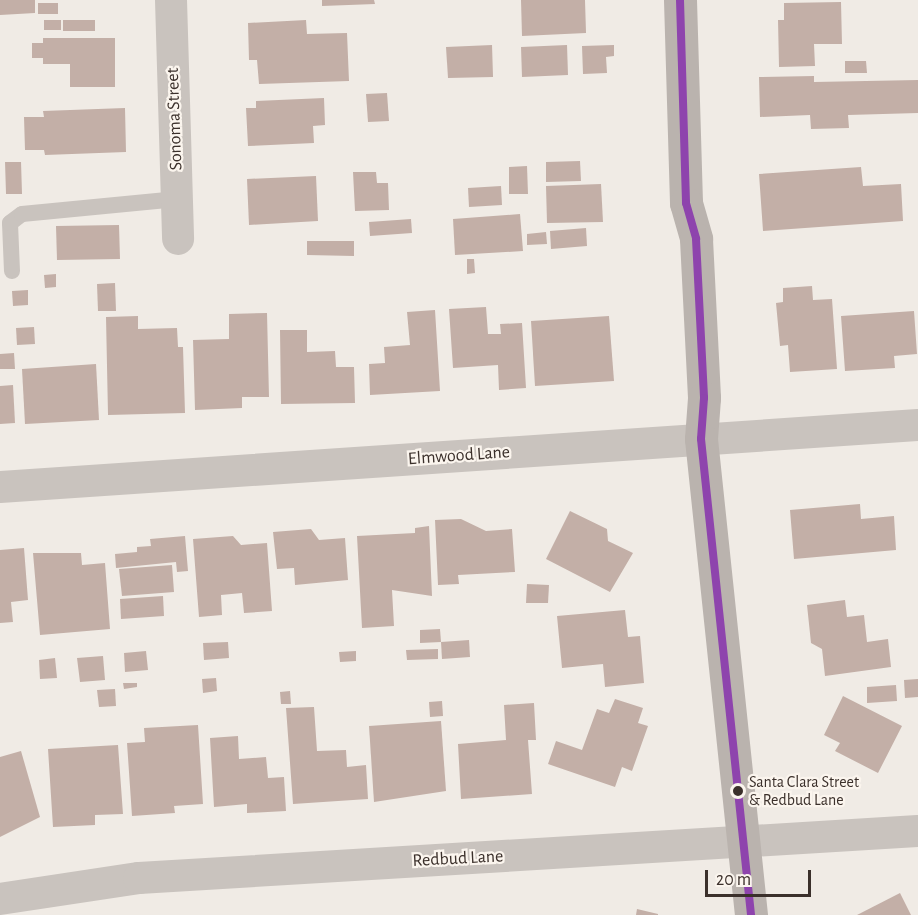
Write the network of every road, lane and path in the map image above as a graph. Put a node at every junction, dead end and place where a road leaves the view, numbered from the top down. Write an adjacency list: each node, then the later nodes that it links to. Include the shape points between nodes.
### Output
1 (171, 0): 3 (street, Sonoma Street)
2 (680, 0): 7 (main road, via 686,203 696,239 704,398)
3 (177, 199): 4 (street, Sonoma Street); 5 (lane, via 22,214 10,224)
4 (178, 239)
5 (12, 271)
6 (918, 425): 7 (street, Elmwood Lane)
7 (701, 439): 8 (street, Elmwood Lane); 10 (main road)
8 (0, 487)
9 (918, 831): 10 (street, Redbud Lane)
10 (744, 842): 11 (street, Redbud Lane, via 139,878); 12 (main road)
11 (0, 899)
12 (751, 915)

